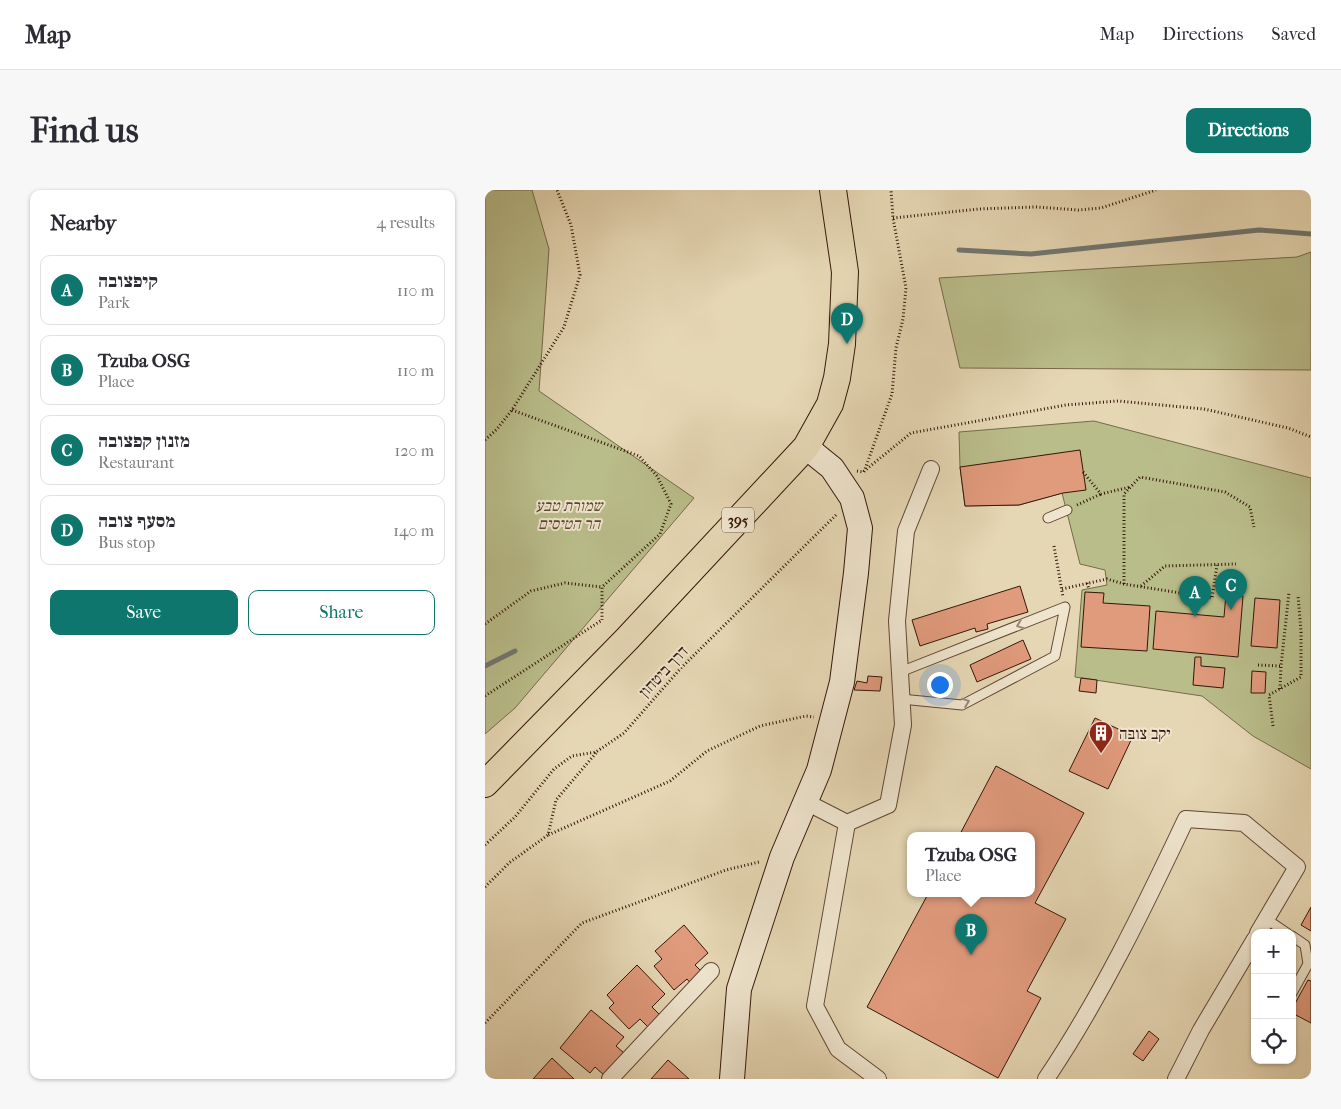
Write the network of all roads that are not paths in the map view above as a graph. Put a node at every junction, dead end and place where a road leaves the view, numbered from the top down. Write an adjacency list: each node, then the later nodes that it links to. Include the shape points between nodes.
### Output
1 (833, 190): 2 (main road, 395, via 845,272 842,344 830,404)
2 (806, 447): 8 (main road, 395, via 627,639); 9 (street, via 832,468 852,498 860,528 842,682 819,770)
3 (931, 469): 6 (street, via 906,531 897,621)
4 (1067, 510): 5 (lane)
5 (1048, 518)
6 (900, 672): 7 (street); 7 (lane, one-way to 6, via 962,705 1055,656 1065,607)
7 (901, 699): 10 (street, via 903,725 888,805)
8 (485, 784)
9 (806, 802): 10 (street); 17 (street, via 782,857 739,989)
10 (847, 823): 18 (street, via 815,1006 838,1049)
11 (1262, 926): 19 (street, via 1297,867 1245,823 1186,819 1135,927 1077,1032)
12 (1296, 939): 15 (lane, via 1305,945 1308,964)
13 (1251, 946): 20 (street)
14 (711, 971): 16 (street)
15 (1296, 986)
16 (610, 1079)
17 (732, 1079)
18 (878, 1079)
19 (1046, 1079)
20 (1176, 1079)

